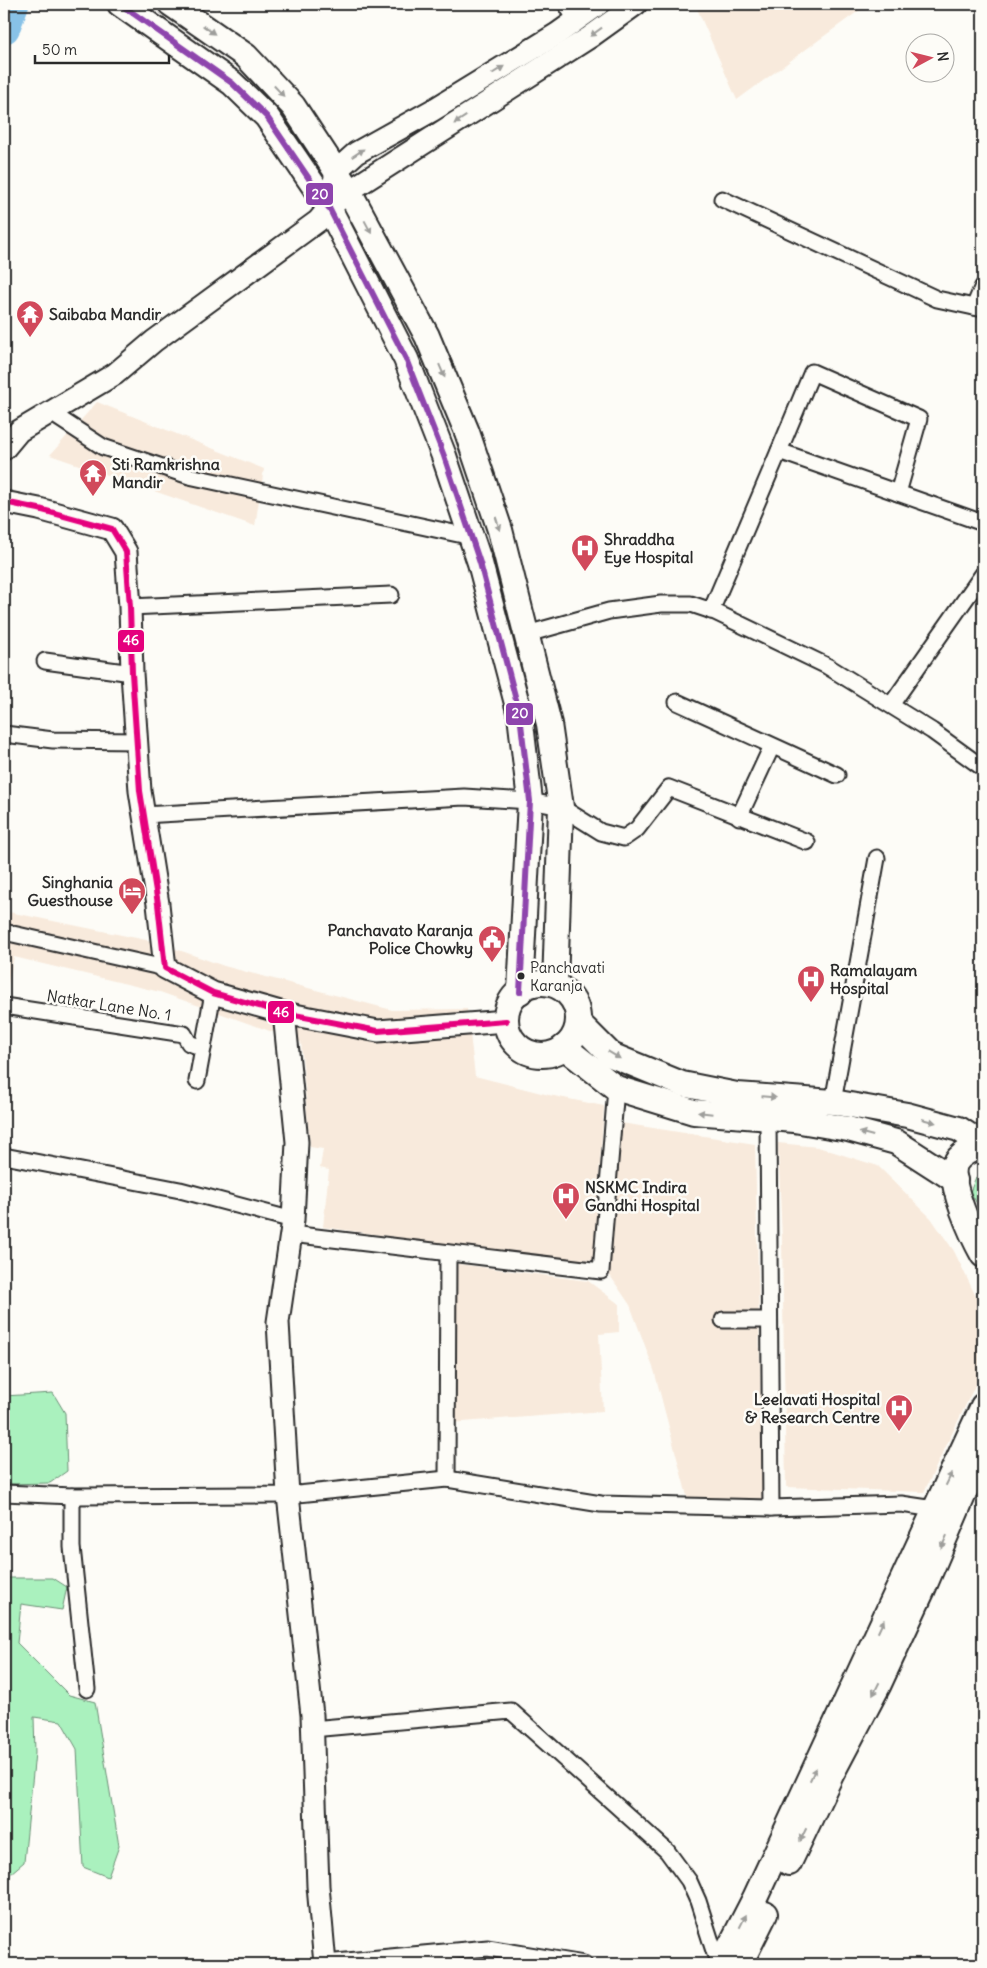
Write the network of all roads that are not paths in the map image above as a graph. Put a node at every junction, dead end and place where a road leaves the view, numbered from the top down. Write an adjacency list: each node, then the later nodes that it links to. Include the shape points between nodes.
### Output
1 (120, 4): 9 (main road, via 232,83 268,117)
2 (171, 4): 6 (main road, one-way to 6, via 246,56 293,106)
3 (599, 4): 5 (street)
4 (636, 4): 7 (street, one-way to 7, via 590,37)
5 (571, 12): 6 (street, one-way to 5, via 356,153 433,110)
6 (336, 171): 7 (main road); 9 (street)
7 (349, 191): 9 (street); 23 (main road, one-way to 23, via 427,336 467,432 500,530)
8 (722, 199): 11 (street, via 937,299)
9 (329, 208): 12 (street, via 318,221 154,341 115,374); 18 (main road, via 406,359)
10 (983, 286): 11 (street)
11 (979, 308)
12 (51, 413): 13 (street, via 19,431); 18 (street, via 103,447 189,476)
13 (4, 449)
14 (779, 450): 15 (street); 15 (street, via 812,372 919,419); 22 (street)
15 (898, 493): 17 (street)
16 (4, 502): 21 (street, via 112,529 126,552)
17 (983, 523)
18 (472, 537): 33 (main road, via 520,714)
19 (983, 574): 27 (street)
20 (391, 595): 21 (street)
21 (130, 606): 25 (street)
22 (711, 611): 23 (street, via 691,604 661,604 609,611); 27 (street, via 827,666)
23 (527, 634): 34 (main road, via 549,724)
24 (45, 661): 25 (street)
25 (132, 673): 29 (street)
26 (677, 702): 30 (street)
27 (891, 705): 31 (street)
28 (4, 734): 29 (street, via 53,740)
29 (136, 741): 35 (street)
30 (772, 746): 32 (street); 36 (street)
31 (983, 768)
32 (837, 775)
33 (530, 801): 34 (street); 35 (street, via 464,797); 42 (main road)
34 (561, 807): 36 (street, via 601,832 624,838 637,830 669,788); 41 (main road)
35 (143, 815): 40 (street)
36 (739, 817): 37 (street)
37 (807, 842)
38 (878, 858): 52 (street)
39 (4, 932): 40 (street)
40 (165, 968): 43 (street)
41 (555, 985): 42 (main road, via 544,982 532,984); 47 (main road, via 573,1000)
42 (520, 992): 46 (main road, via 512,998)
43 (212, 993): 45 (street); 49 (street)
44 (4, 1006): 49 (street, Natkar Lane No. 1, via 184,1034 189,1043)
45 (284, 1013): 46 (street, via 378,1031); 57 (street, via 297,1142)
46 (506, 1021): 48 (main road, via 508,1033 524,1050 536,1055)
47 (578, 1022): 48 (main road, via 575,1034); 52 (main road, one-way to 52, via 611,1055 682,1084 737,1094)
48 (564, 1047): 51 (main road)
49 (203, 1048): 50 (street)
50 (197, 1081)
51 (616, 1088): 53 (main road, one-way to 51, via 694,1112); 58 (street, via 601,1271)
52 (833, 1102): 54 (main road, one-way to 54, via 907,1115 959,1129)
53 (768, 1119): 56 (main road, one-way to 53, via 896,1142 848,1129); 61 (street)
54 (983, 1145): 56 (main road, via 961,1156 955,1165)
55 (4, 1156): 57 (street, via 180,1190)
56 (955, 1180): 59 (main road, via 969,1227)
57 (292, 1227): 58 (street); 66 (street, via 278,1322)
58 (448, 1253): 64 (street)
59 (983, 1255)
60 (722, 1320): 61 (street)
61 (769, 1320): 68 (street)
62 (983, 1406): 69 (main road, one-way to 62)
63 (983, 1448): 72 (main road, one-way to 72, via 882,1677)
64 (447, 1479): 66 (street); 68 (street, via 601,1504)
65 (4, 1493): 67 (street)
66 (288, 1495): 67 (street); 71 (street)
67 (72, 1496): 70 (street, via 72,1548)
68 (771, 1508): 69 (street, via 901,1504)
69 (935, 1509): 72 (main road, one-way to 69)
70 (87, 1689)
71 (312, 1729): 72 (street, via 511,1711 667,1851 689,1881 715,1954); 73 (street, via 318,1886)
72 (727, 1963)
73 (325, 1964): 74 (street, via 488,1948)
74 (584, 1964)

